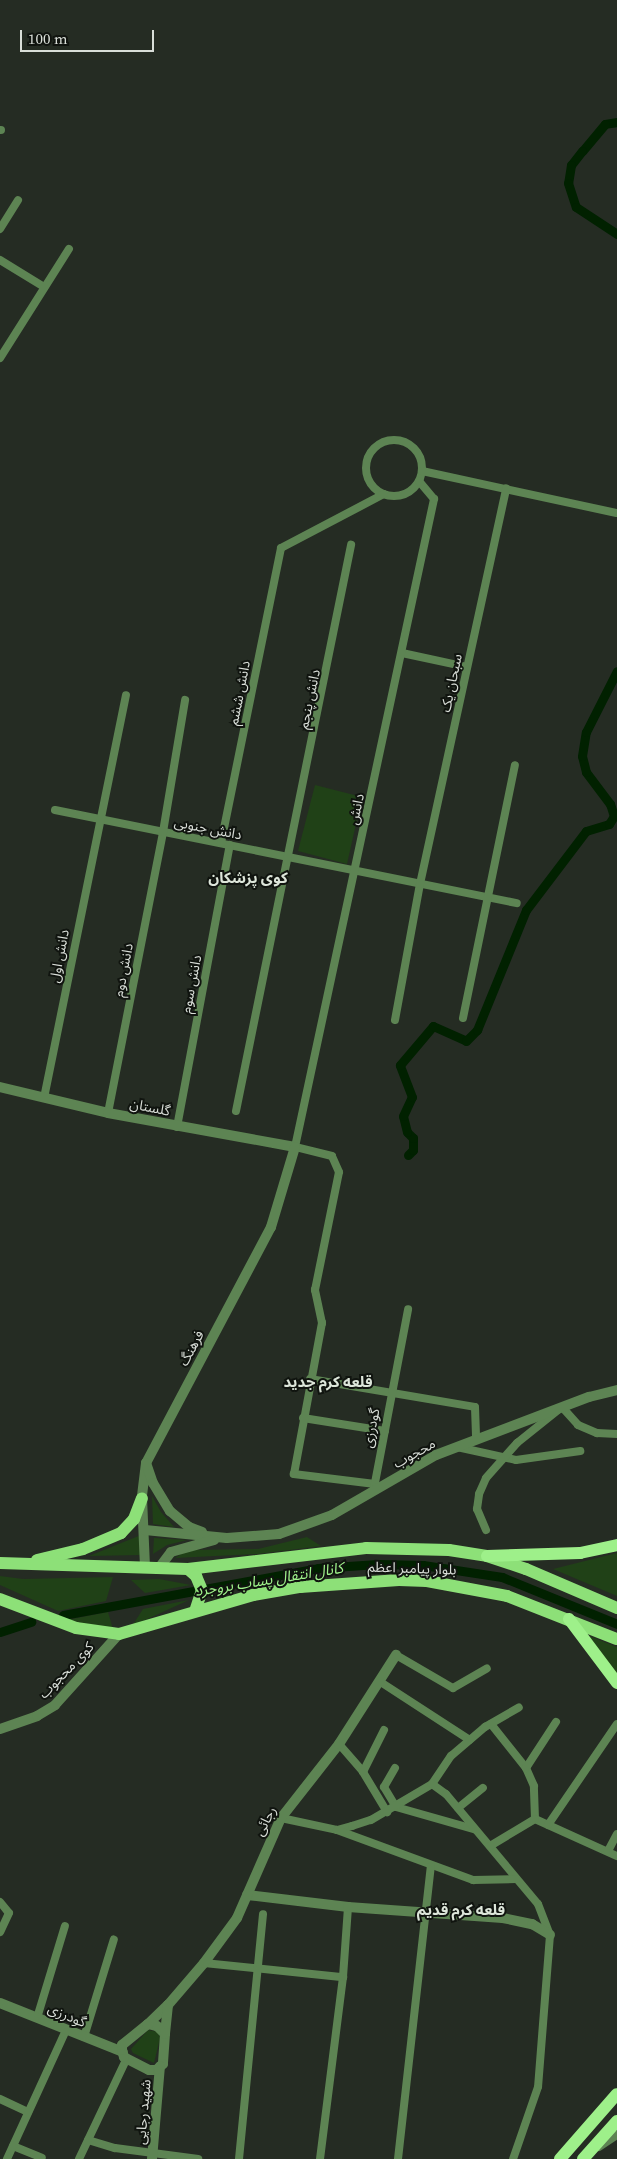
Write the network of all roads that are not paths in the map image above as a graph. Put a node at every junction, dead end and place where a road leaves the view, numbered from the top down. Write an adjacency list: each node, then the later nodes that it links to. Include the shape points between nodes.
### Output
1 (18, 200): 2 (street)
2 (0, 229)
3 (69, 249): 5 (street)
4 (0, 260): 5 (street)
5 (44, 287): 6 (street)
6 (0, 358)
7 (422, 471): 8 (street); 9 (street); 10 (street, via 421,462 411,446 403,442 384,442 370,455 367,464 370,482)
8 (419, 481): 10 (street, via 408,493); 13 (street, دانش, via 434,499)
9 (506, 488): 11 (street); 14 (street, سبحان یک)
10 (384, 494): 21 (street, دانش ششم, via 281,548)
11 (617, 514)
12 (351, 545): 23 (street, دانش پنجم, via 323,693)
13 (402, 652): 14 (street); 24 (street, دانش)
14 (467, 667): 25 (street, سبحان یک)
15 (126, 695): 19 (street, دانش اول)
16 (185, 700): 20 (street, دانش دوم)
17 (515, 766): 26 (street)
18 (56, 810): 19 (street, دانش جنوبی)
19 (99, 819): 20 (street, دانش جنوبی); 31 (street, دانش اول)
20 (163, 832): 21 (street, دانش جنوبی); 33 (street, دانش دوم)
21 (221, 843): 22 (street, دانش جنوبی)
22 (230, 845): 23 (street, دانش جنوبی); 34 (street, دانش سوم)
23 (286, 857): 24 (street, دانش جنوبی); 32 (street, دانش پنجم)
24 (355, 872): 25 (street, دانش جنوبی); 35 (street, دانش)
25 (420, 884): 26 (street, دانش جنوبی); 29 (street, سبحان یک)
26 (488, 897): 27 (street, دانش جنوبی); 28 (street)
27 (517, 902)
28 (463, 1018)
29 (395, 1020)
30 (0, 1087): 31 (street, گلستان)
31 (44, 1098): 33 (street, گلستان)
32 (236, 1111)
33 (108, 1113): 34 (street, گلستان)
34 (177, 1127): 35 (street, گلستان)
35 (296, 1147): 37 (street, via 332,1156 339,1172 315,1290 322,1322); 48 (street, فرهنگ, via 271,1227)
36 (408, 1309): 39 (street, گودرزی)
37 (310, 1379): 39 (street); 41 (street)
38 (617, 1390): 40 (street, محجوب)
39 (392, 1393): 42 (street, گودرزی); 44 (street, via 475,1407)
40 (562, 1407): 43 (street, via 578,1425 597,1433); 44 (street, محجوب); 47 (street, via 517,1442)
41 (303, 1418): 42 (street); 49 (street, via 294,1474)
42 (385, 1431): 49 (street, گودرزی)
43 (617, 1434)
44 (476, 1439): 45 (street, محجوب)
45 (456, 1447): 47 (street); 49 (street, محجوب)
46 (580, 1451): 47 (street)
47 (503, 1459): 52 (street, via 479,1494 477,1509)
48 (146, 1463): 50 (street, فرهنگ); 53 (street, via 159,1495 178,1519 202,1532)
49 (374, 1488): 53 (street, محجوب, via 309,1525 279,1534)
50 (142, 1498): 51 (street, فرهنگ); 57 (main road, via 129,1527 112,1538 83,1549)
51 (145, 1530): 53 (street); 58 (street, فرهنگ)
52 (486, 1530)
53 (227, 1538): 59 (street, via 180,1548 167,1554)
54 (617, 1545): 55 (highway, via 580,1553)
55 (487, 1556): 60 (main road, بلوار پیامبر اعظم, via 449,1550 366,1548); 62 (main road, بلوار پیامبر اعظم, via 564,1584)
56 (0, 1563): 57 (main road, بلوار پیامبر اعظم)
57 (17, 1564): 58 (main road, بلوار پیامبر اعظم)
58 (145, 1568): 59 (main road, بلوار پیامبر اعظم)
59 (159, 1568): 60 (main road, بلوار پیامبر اعظم)
60 (188, 1569): 63 (main road, via 196,1576 202,1590)
61 (0, 1599): 65 (main road, بلوار پیامبر اعظم, via 76,1628)
62 (617, 1608)
63 (195, 1611): 64 (main road, بلوار پیامبر اعظم, via 300,1587 399,1580 482,1589); 65 (main road, بلوار پیامبر اعظم)
64 (569, 1619): 66 (main road, بلوار پیامبر اعظم); 70 (highway)
65 (119, 1634): 75 (street, کوی محجوب, via 55,1705 37,1716)
66 (617, 1639)
67 (396, 1655): 68 (street, via 453,1688); 69 (street, رجائی)
68 (487, 1668)
69 (379, 1681): 77 (street); 78 (street, رجائی)
70 (617, 1683)
71 (520, 1707): 73 (street)
72 (556, 1722): 80 (street)
73 (491, 1724): 77 (street); 80 (street)
74 (617, 1724): 89 (street)
75 (0, 1729)
76 (384, 1730): 81 (street)
77 (470, 1740): 82 (street, via 451,1756)
78 (339, 1744): 81 (street); 87 (street, رجائی)
79 (395, 1768): 84 (street, via 384,1787)
80 (526, 1768): 88 (street, via 534,1786)
81 (363, 1772): 86 (street)
82 (429, 1785): 84 (street); 85 (street)
83 (483, 1788): 85 (street)
84 (396, 1807): 86 (street); 90 (street)
85 (458, 1808): 90 (street)
86 (386, 1812): 91 (street)
87 (281, 1818): 91 (street); 98 (street, رجائی)
88 (534, 1819): 89 (street); 93 (street)
89 (548, 1825): 94 (street)
90 (475, 1829): 93 (street)
91 (337, 1830): 96 (street)
92 (617, 1834): 94 (street)
93 (490, 1846): 97 (street)
94 (608, 1851): 95 (street)
95 (617, 1856)
96 (431, 1867): 97 (street, via 473,1880); 101 (street)
97 (516, 1879): 105 (street, via 538,1904)
98 (247, 1895): 100 (street); 107 (street, رجائی, via 237,1918)
99 (0, 1902): 104 (street, via 9,1913)
100 (348, 1907): 101 (street); 109 (street)
101 (424, 1911): 105 (street, via 519,1921 532,1924); 133 (street)
102 (263, 1914): 108 (street)
103 (65, 1926): 112 (street)
104 (0, 1932)
105 (550, 1935): 134 (street, via 538,2087)
106 (114, 1939): 116 (street)
107 (204, 1963): 108 (street); 110 (street, رجائی)
108 (257, 1968): 109 (street); 131 (street)
109 (343, 1977): 132 (street)
110 (168, 2004): 113 (street, رجائی); 115 (street)
111 (1, 2005): 112 (street, گودرزی)
112 (37, 2018): 114 (street, گودرزی)
113 (147, 2025): 115 (street, via 157,2026); 117 (street, via 122,2045)
114 (66, 2030): 116 (street, گودرزی); 121 (street)
115 (165, 2034): 118 (street)
116 (84, 2037): 117 (street, گودرزی)
117 (125, 2055): 118 (street, via 149,2070); 123 (street)
118 (160, 2066): 126 (street, شهید رجایی)
119 (617, 2094): 135 (highway)
120 (0, 2099): 121 (street)
121 (28, 2112): 124 (street)
122 (615, 2128): 125 (highway)
123 (88, 2140): 126 (street); 129 (street)
124 (13, 2146): 127 (street); 128 (street)
125 (586, 2156)
126 (152, 2157): 130 (street)
127 (42, 2158)
128 (7, 2159)
129 (79, 2159)
130 (198, 2159)
131 (240, 2159)
132 (320, 2159)
133 (398, 2159)
134 (513, 2159)
135 (560, 2159)

